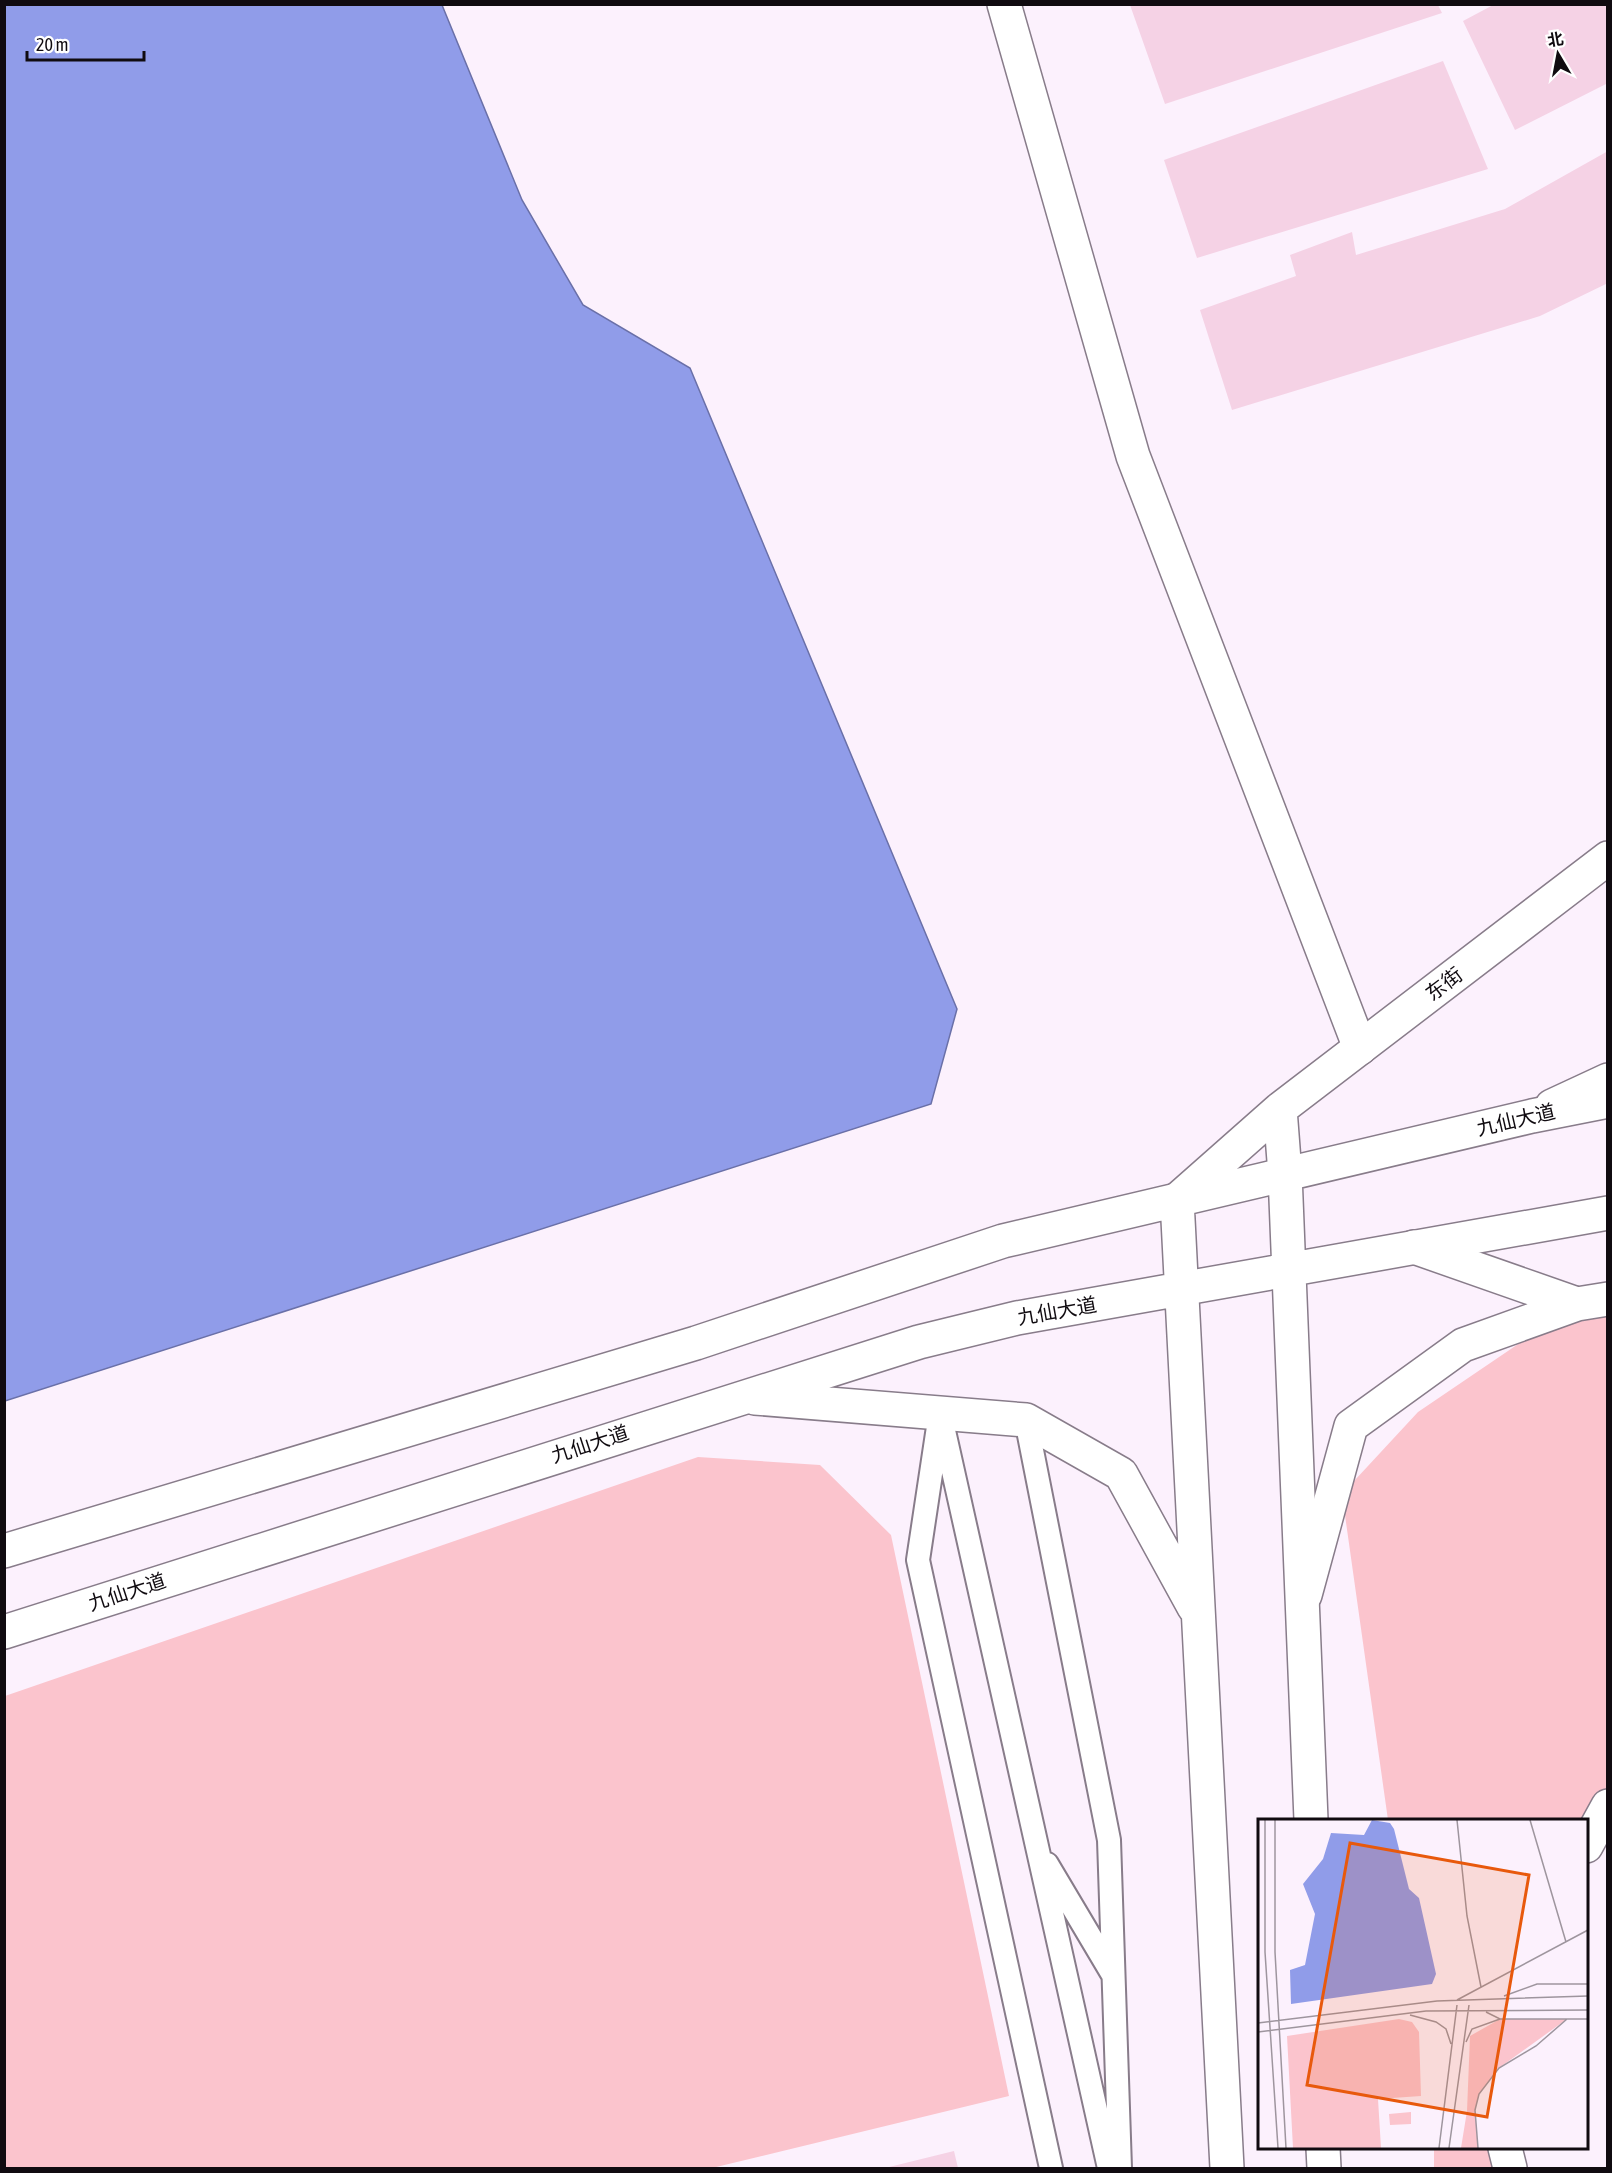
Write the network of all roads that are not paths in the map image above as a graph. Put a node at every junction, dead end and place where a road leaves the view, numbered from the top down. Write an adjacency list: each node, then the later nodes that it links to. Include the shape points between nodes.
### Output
1 (1004, 4): 3 (main road, via 1133,456)
2 (1608, 858): 3 (main road, 东街)
3 (1360, 1048): 6 (main road, 东街)
4 (1608, 1080): 7 (main road)
5 (1608, 1101): 7 (main road, 九仙大道)
6 (1280, 1109): 8 (main road); 9 (main road, 东街)
7 (1532, 1116): 8 (main road, 九仙大道)
8 (1285, 1174): 9 (main road, 九仙大道); 12 (main road)
9 (1177, 1200): 13 (main road); 18 (main road, via 1003,1241 696,1343)
10 (1608, 1213): 11 (main road)
11 (1414, 1247): 12 (main road); 14 (main road)
12 (1289, 1270): 13 (main road, 九仙大道); 19 (main road)
13 (1183, 1288): 15 (main road, 九仙大道, via 1017,1318 919,1341); 20 (main road)
14 (1592, 1302): 19 (main road, via 1463,1345 1351,1426)
15 (738, 1397): 16 (main road); 21 (main road, 九仙大道)
16 (939, 1413): 17 (main road); 25 (lane); 29 (lane, via 918,1560)
17 (1026, 1420): 20 (main road, via 1121,1474); 26 (lane, via 1109,1840)
18 (4, 1551)
19 (1302, 1605): 23 (main road)
20 (1199, 1616): 32 (main road)
21 (4, 1632)
22 (1608, 1806): 24 (main road)
23 (1311, 1819)
24 (1588, 1843)
25 (1037, 1847): 26 (lane); 30 (lane)
26 (1114, 1977): 31 (lane)
27 (1323, 2149): 33 (main road)
28 (1505, 2149): 34 (main road)
29 (1052, 2169)
30 (1109, 2169)
31 (1120, 2169)
32 (1227, 2169)
33 (1324, 2169)
34 (1510, 2169)

